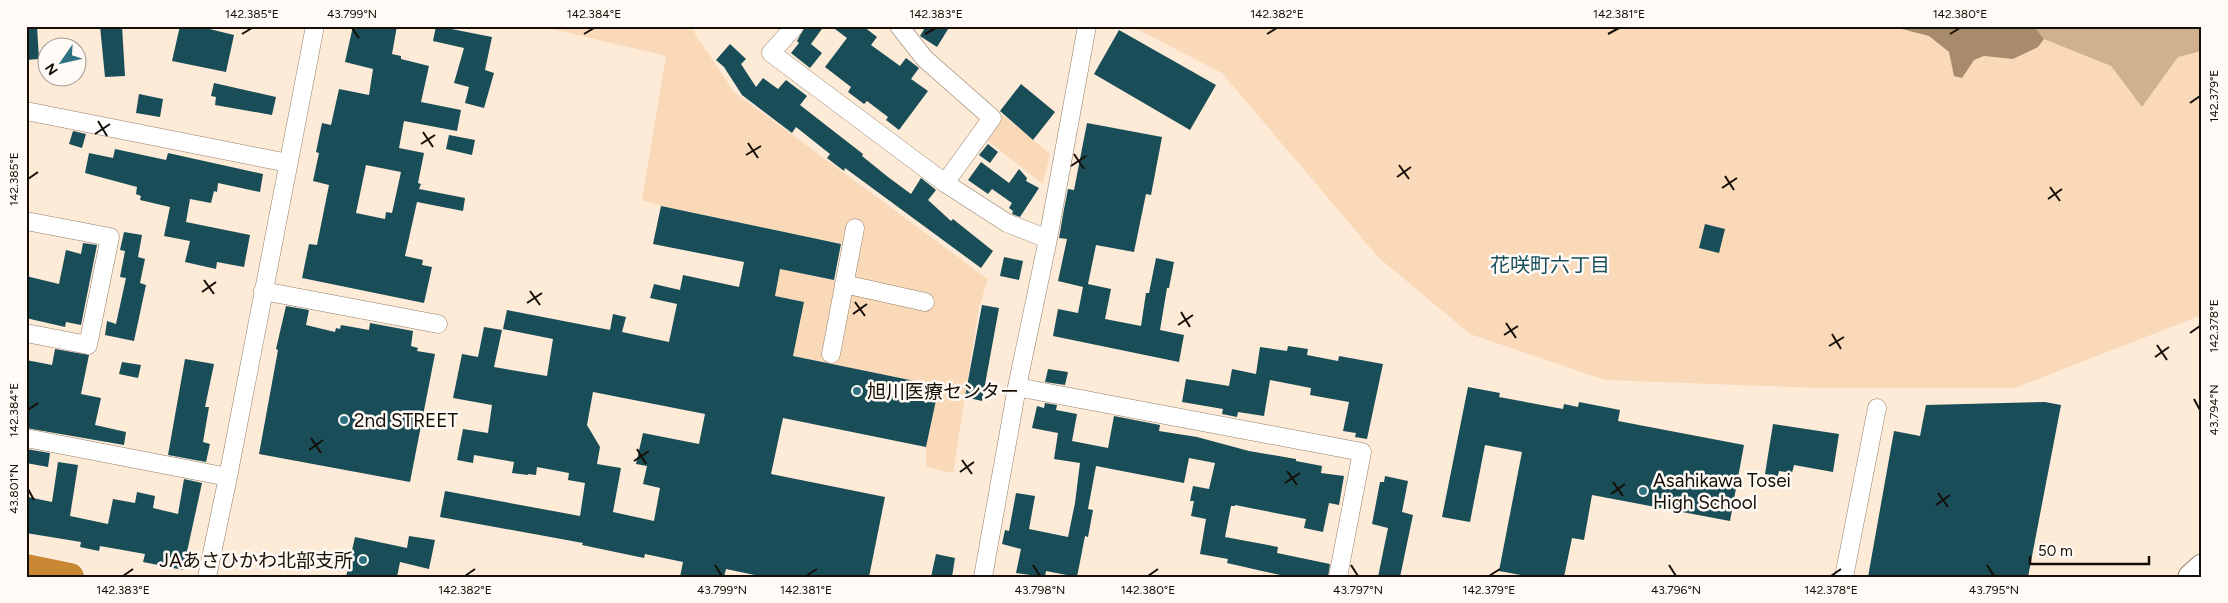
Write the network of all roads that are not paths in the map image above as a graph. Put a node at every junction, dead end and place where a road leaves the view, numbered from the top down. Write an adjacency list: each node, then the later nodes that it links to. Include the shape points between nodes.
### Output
1 (314, 26): 6 (street)
2 (795, 26): 7 (street, via 771,53)
3 (899, 26): 7 (street, via 925,59 992,118)
4 (1087, 26): 10 (street)
5 (26, 111): 6 (street)
6 (288, 163): 12 (street)
7 (945, 183): 10 (street, via 1007,223)
8 (26, 221): 15 (street, via 110,237 88,345)
9 (855, 228): 11 (street)
10 (1048, 239): 17 (street)
11 (844, 284): 13 (street); 16 (street)
12 (263, 291): 14 (street); 20 (street)
13 (925, 302)
14 (438, 324)
15 (26, 333)
16 (831, 354)
17 (1017, 387): 25 (street); 26 (street, via 1362,452)
18 (1877, 408): 27 (street)
19 (26, 438): 20 (street)
20 (228, 477): 24 (street)
21 (2202, 567): 28 (street)
22 (26, 568): 23 (highway)
23 (70, 577)
24 (207, 577)
25 (983, 577)
26 (1338, 577)
27 (1844, 577)
28 (2191, 577)

